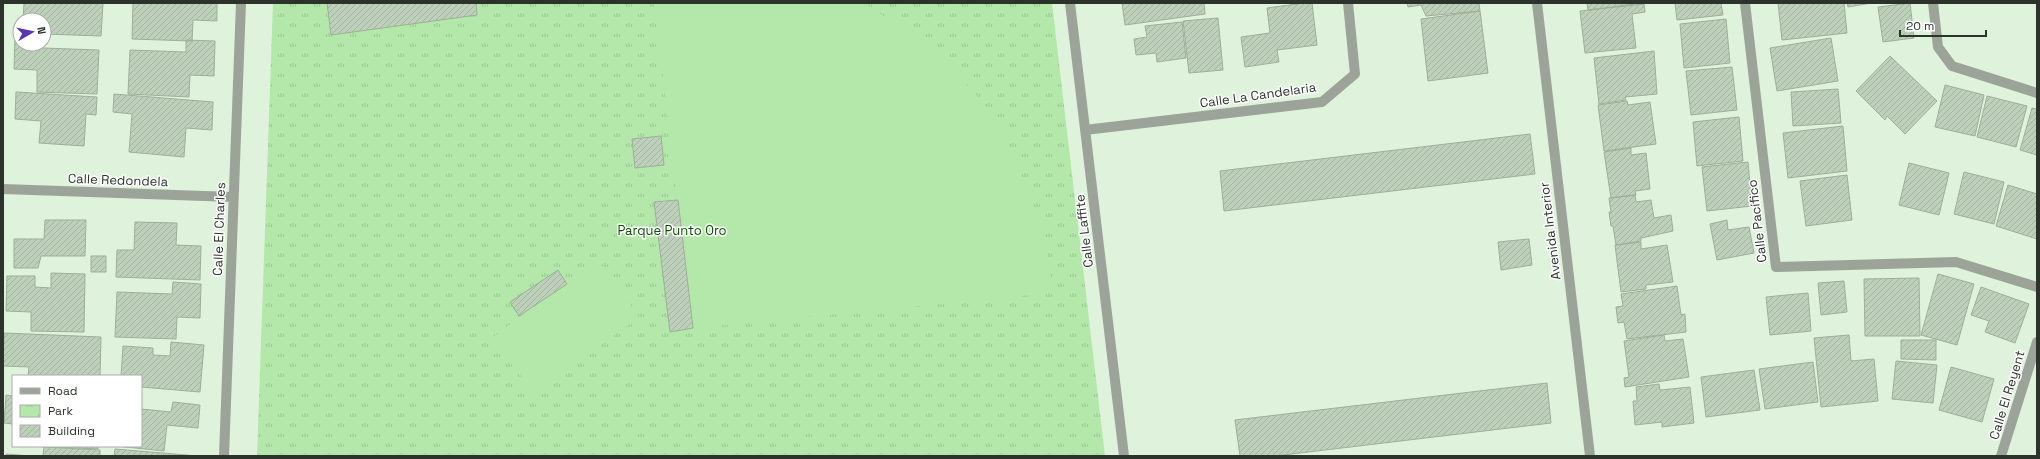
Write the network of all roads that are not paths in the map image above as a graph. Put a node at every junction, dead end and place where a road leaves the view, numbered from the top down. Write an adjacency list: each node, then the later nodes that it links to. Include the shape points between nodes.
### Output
1 (241, 3): 10 (street, Calle El Charles)
2 (1070, 3): 8 (street, Calle Laffite)
3 (1348, 3): 8 (street, Calle La Candelaria, via 1355,74 1322,102)
4 (1537, 3): 15 (street, Avenida Interior)
5 (1745, 3): 11 (street, Calle Pacífico, via 1776,267 1956,262)
6 (1933, 3): 7 (street, via 1938,47 1952,66)
7 (2037, 93)
8 (1085, 130): 14 (street, Calle Laffite)
9 (3, 189): 10 (street, Calle Redondela)
10 (233, 197): 13 (street, Calle El Charles)
11 (2037, 287)
12 (2037, 342): 16 (street, Calle El Reyent)
13 (224, 456)
14 (1124, 456)
15 (1590, 456)
16 (2001, 456)

